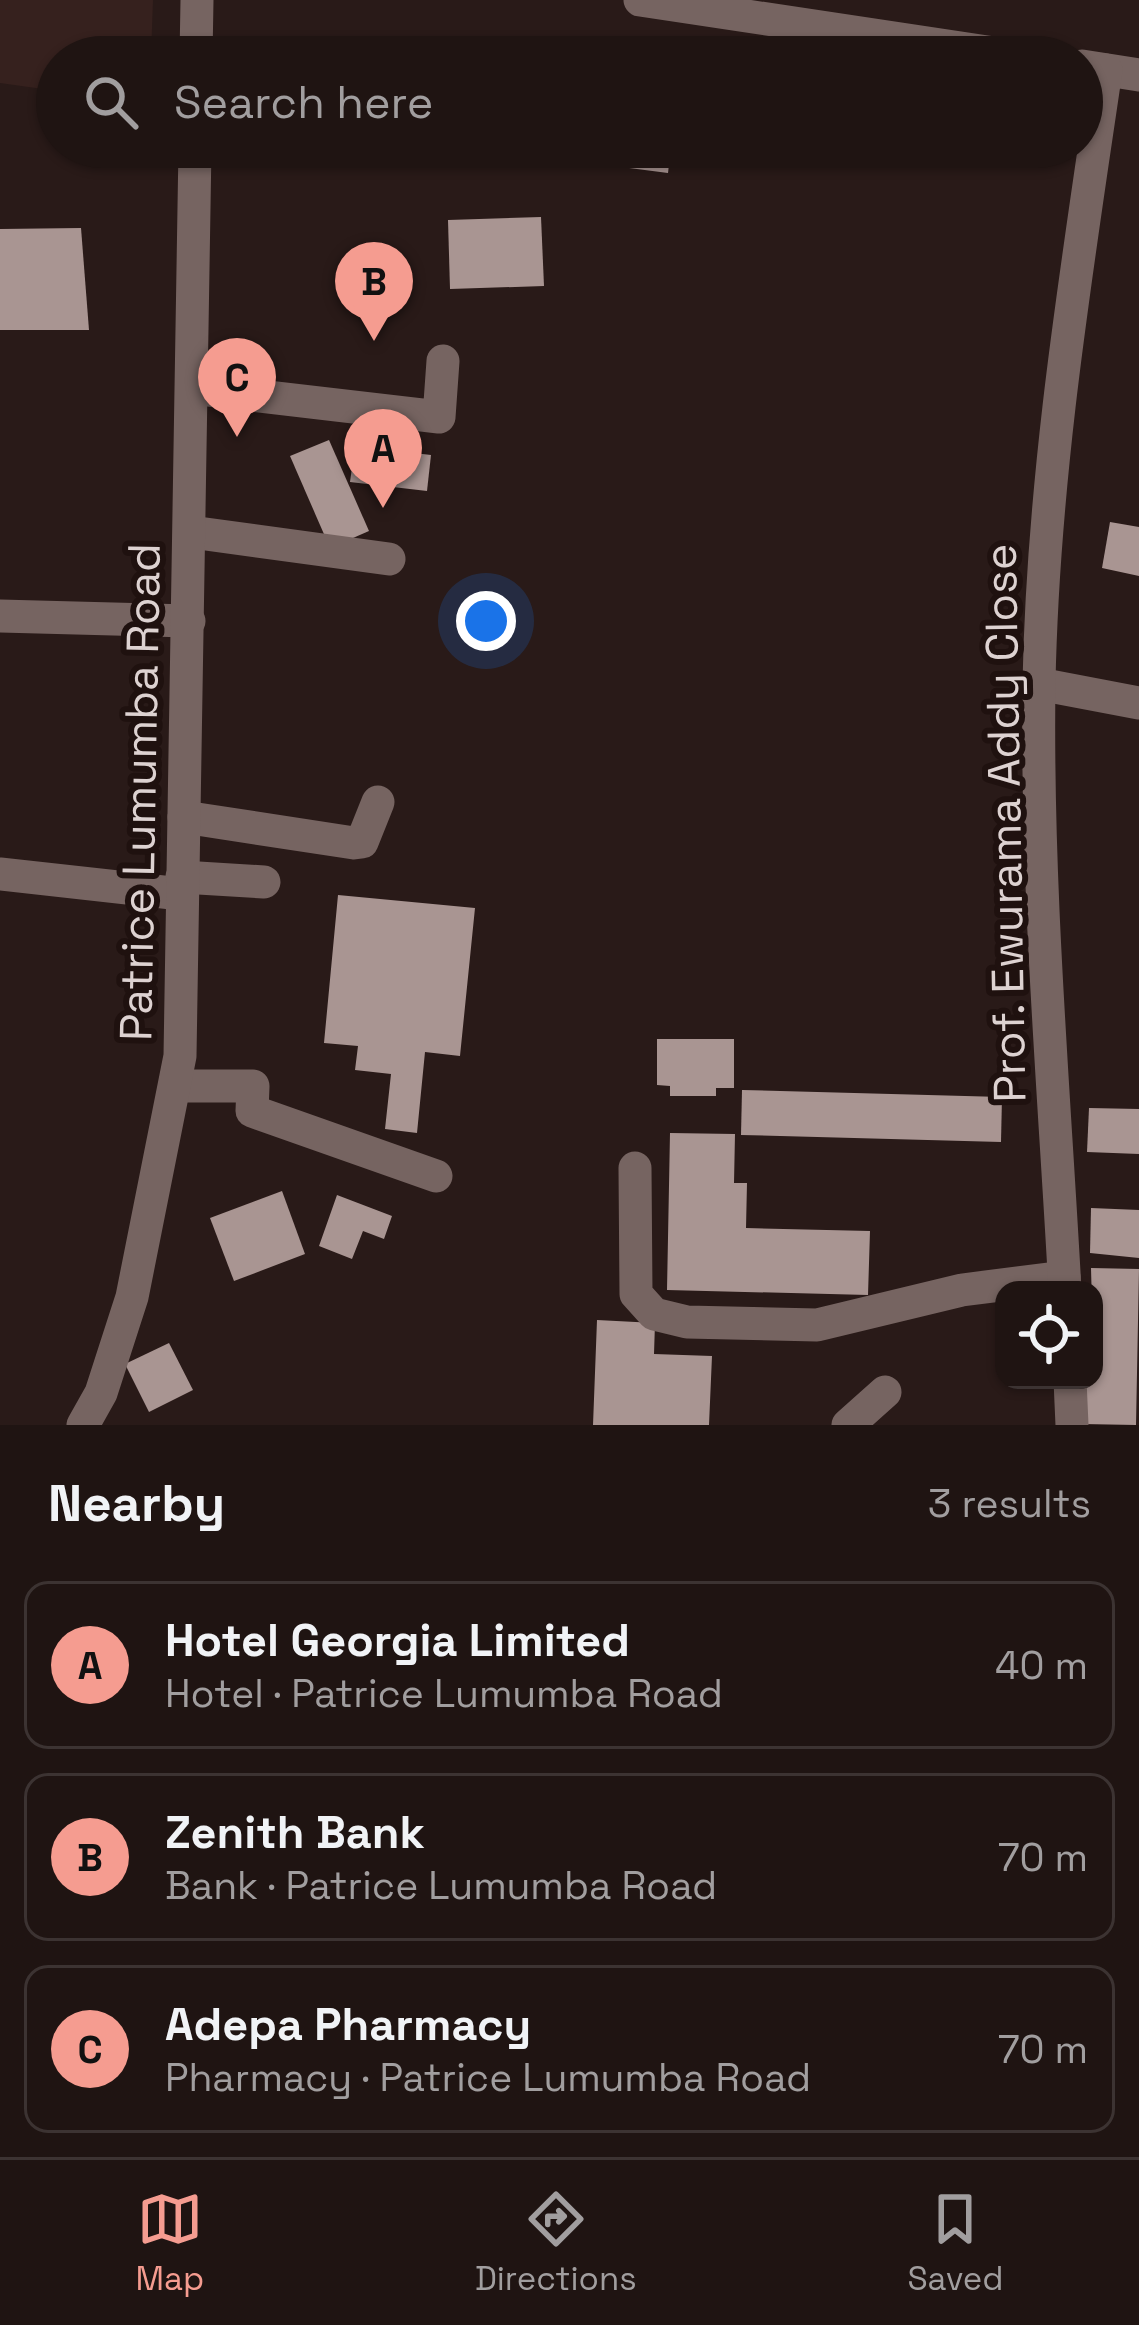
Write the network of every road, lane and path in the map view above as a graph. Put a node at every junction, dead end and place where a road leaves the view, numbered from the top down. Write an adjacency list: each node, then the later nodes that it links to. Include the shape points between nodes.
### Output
1 (197, 0): 3 (street)
2 (640, 0): 4 (street)
3 (196, 36)
4 (880, 36)
5 (1109, 71): 6 (street, Prof. Ewurama Addy Close)
6 (1103, 112)
7 (195, 168): 10 (street, Patrice Lumumba Road)
8 (1095, 168): 15 (street, Prof. Ewurama Addy Close, via 1048,490)
9 (442, 361): 10 (street, via 439,417)
10 (192, 388): 11 (street, Patrice Lumumba Road)
11 (191, 532): 12 (street); 14 (street, Patrice Lumumba Road)
12 (388, 559)
13 (0, 616): 14 (street)
14 (189, 621): 18 (street, Patrice Lumumba Road)
15 (1040, 684): 16 (street); 25 (street, Prof. Ewurama Addy Close)
16 (1139, 703)
17 (378, 802): 18 (street, via 362,842)
18 (184, 818): 21 (street, Patrice Lumumba Road)
19 (0, 874): 21 (street)
20 (264, 882): 21 (street)
21 (182, 885): 22 (street, Patrice Lumumba Road)
22 (175, 1085): 24 (street, via 253,1086 252,1111); 29 (street, Patrice Lumumba Road, via 132,1297)
23 (635, 1168): 26 (street, via 636,1294 654,1314 817,1325)
24 (436, 1176)
25 (1064, 1281)
26 (995, 1288)
27 (1070, 1389): 31 (street)
28 (885, 1392): 30 (street)
29 (83, 1425)
30 (848, 1425)
31 (1072, 1425)

